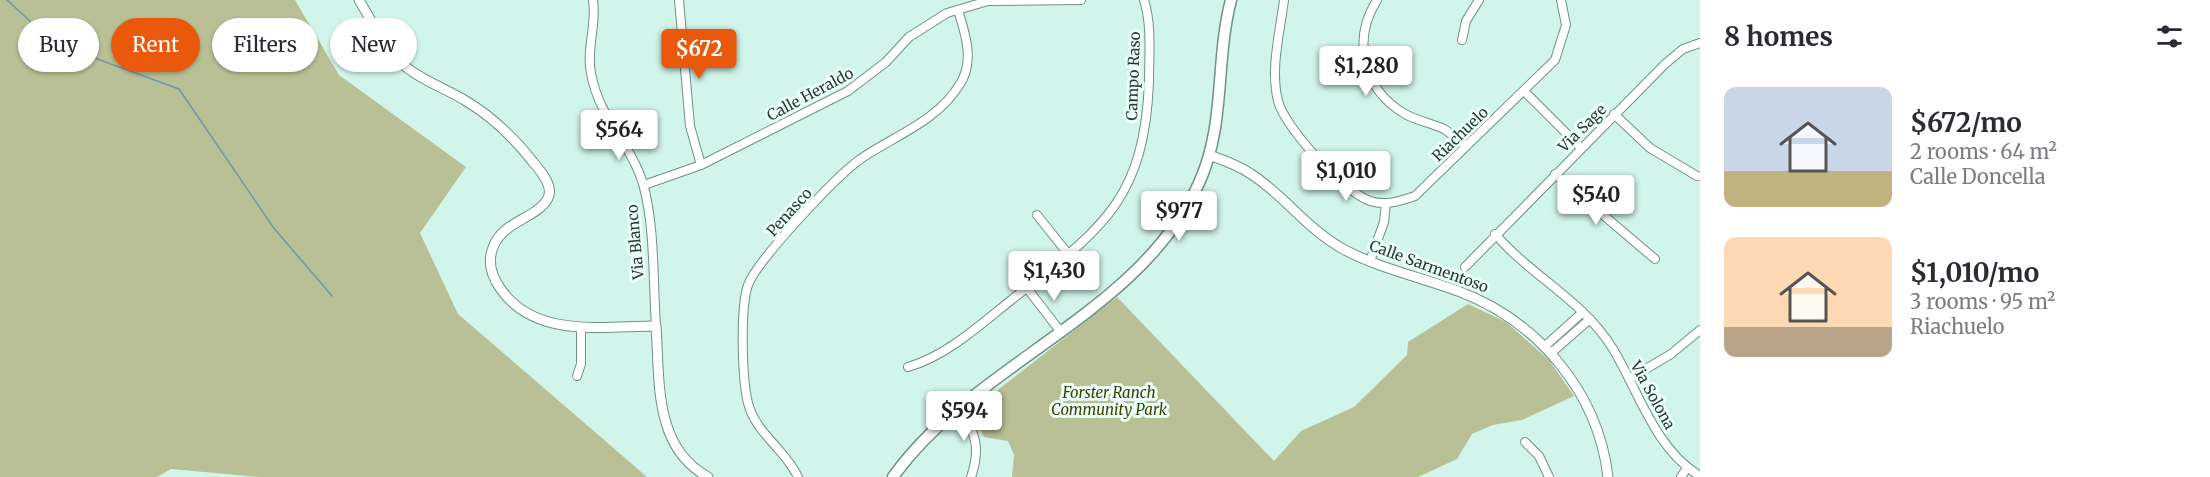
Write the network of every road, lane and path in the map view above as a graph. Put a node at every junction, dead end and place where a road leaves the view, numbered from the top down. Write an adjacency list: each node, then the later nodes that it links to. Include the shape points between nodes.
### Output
1 (359, 0): 34 (street, via 383,40 406,67 467,102 502,128 550,186 549,197 541,206 509,226 494,244 490,261 493,278 522,309 553,323)
2 (593, 0): 22 (street, Via Blanco, via 590,71 597,98)
3 (680, 0): 19 (street, via 690,126)
4 (1080, 0): 11 (street, Calle Heraldo, via 988,1)
5 (1144, 0): 26 (street, Campo Raso, via 1149,44 1148,106 1137,165 1110,215)
6 (1231, 0): 18 (main road, via 1217,128)
7 (1284, 0): 23 (street, Riachuelo, via 1275,78 1284,117 1301,140 1358,196)
8 (1377, 0): 16 (street, via 1369,12 1362,53 1378,92 1408,116 1442,128)
9 (1479, 0): 12 (street, via 1466,21)
10 (1561, 0): 14 (street, Riachuelo, via 1566,25 1563,42 1555,60)
11 (958, 9): 19 (street, Calle Heraldo, via 924,26 848,91); 46 (street, Penasco, via 968,56 959,86 928,117 860,160 835,182 769,254 749,285 743,315 747,400 765,436 793,465)
12 (1462, 40)
13 (1700, 43): 15 (street, Via Sage, via 1665,64)
14 (1524, 91): 16 (street, Riachuelo); 17 (street)
15 (1614, 114): 17 (street, Via Sage); 21 (street, via 1650,147)
16 (1466, 146): 23 (street, Riachuelo, via 1415,196)
17 (1581, 148): 20 (street, Via Sage)
18 (1209, 155): 28 (street, Calle Sarmentoso, via 1251,174 1321,234); 36 (main road, via 1200,183 1164,239 1139,266)
19 (700, 165): 22 (street, Calle Heraldo)
20 (1555, 174): 25 (street, Via Sage); 27 (street)
21 (1696, 176)
22 (644, 185): 33 (street, Via Blanco)
23 (1386, 203): 28 (street, via 1384,222)
24 (1037, 215): 26 (street)
25 (1495, 234): 29 (street, Via Sage); 31 (street, Via Solona)
26 (1069, 255): 30 (street, Campo Raso)
27 (1655, 259)
28 (1370, 261): 37 (street, Calle Sarmentoso, via 1493,306 1516,320)
29 (1465, 267)
30 (1028, 288): 36 (street); 38 (street, Campo Raso, via 927,362)
31 (1583, 312): 32 (street, Via Solona); 37 (street)
32 (1590, 319): 37 (street); 40 (street, Via Solona, via 1612,347)
33 (656, 326): 34 (street); 45 (street, Via Blanco, via 662,417 669,436 692,467)
34 (581, 329): 39 (street)
35 (1700, 330): 40 (street, via 1671,354)
36 (1060, 331): 41 (main road)
37 (1548, 350): 50 (street, Calle Sarmentoso, via 1572,379 1587,406)
38 (908, 367)
39 (577, 376)
40 (1629, 379): 43 (street, Via Solona, via 1666,447)
41 (958, 408): 47 (main road, via 933,428); 48 (street, via 974,431 978,445)
42 (1525, 442): 49 (street, via 1539,456)
43 (1687, 468): 44 (street, Via Solona); 51 (street)
44 (1700, 476)
45 (708, 477)
46 (798, 477)
47 (893, 477)
48 (971, 477)
49 (1550, 477)
50 (1608, 477)
51 (1681, 477)

